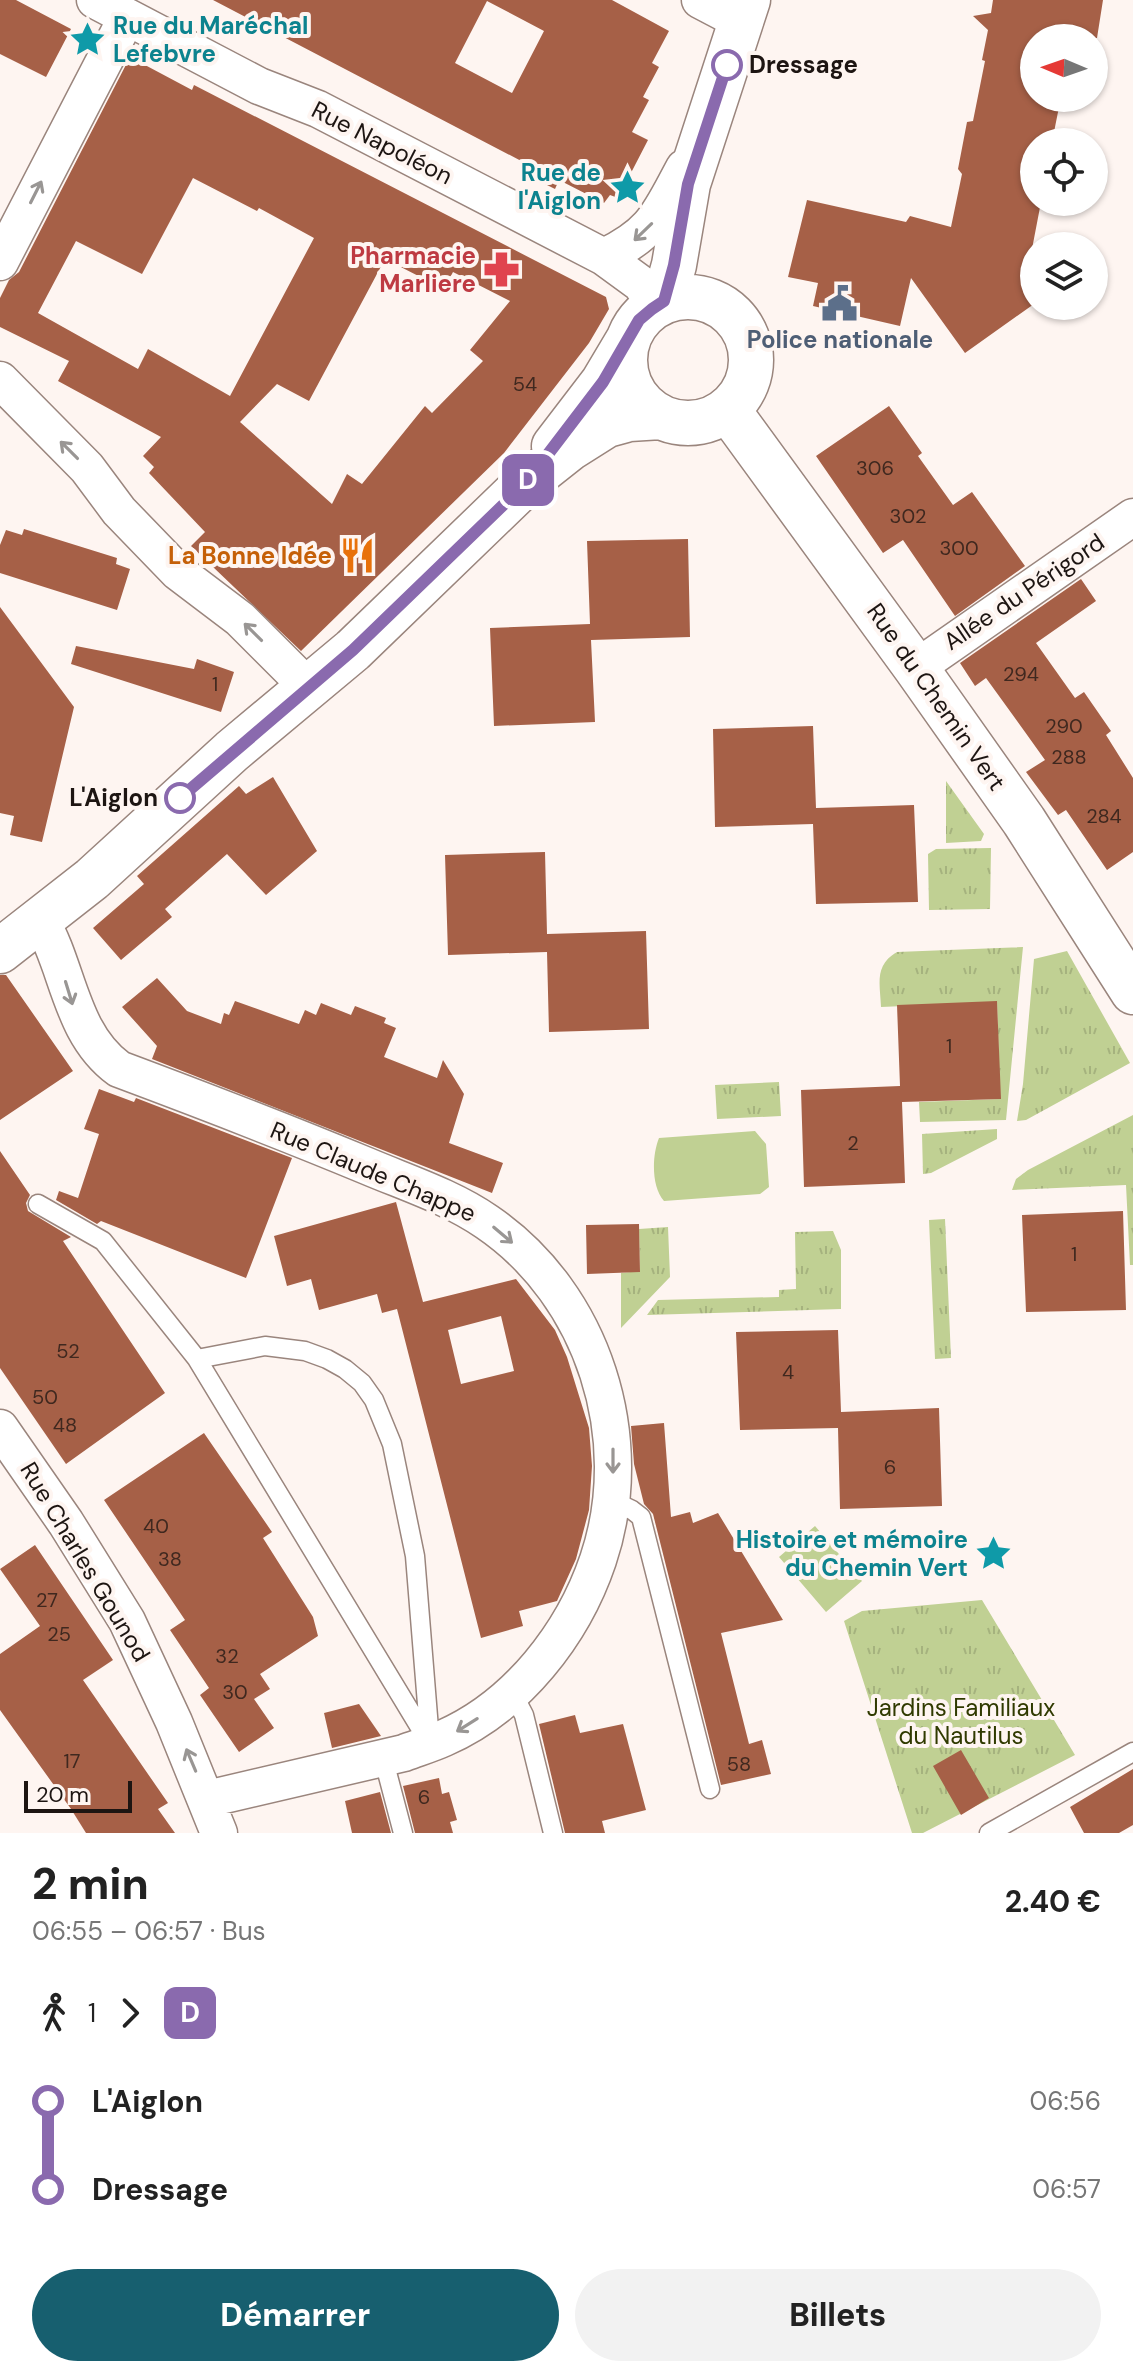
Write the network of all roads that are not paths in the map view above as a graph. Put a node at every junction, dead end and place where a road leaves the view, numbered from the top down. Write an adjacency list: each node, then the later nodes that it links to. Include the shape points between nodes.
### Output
1 (95, 0): 4 (street, Rue Napoléon)
2 (700, 0): 3 (street)
3 (745, 11): 5 (main road)
4 (127, 17): 7 (street, Rue Napoléon); 8 (street, one-way to 4)
5 (710, 116): 6 (main road); 7 (street, one-way to 7, via 657,217 643,234)
6 (695, 160): 9 (main road, via 674,265); 10 (main road, via 700,245)
7 (604, 257): 9 (street, Rue Napoléon)
8 (0, 262)
9 (660, 304): 10 (main road, via 707,299); 11 (main road, via 639,320)
10 (734, 316): 13 (main road, via 750,345 751,365 745,390)
11 (628, 340): 14 (main road, via 625,361 632,388); 15 (main road)
12 (0, 380): 18 (street, one-way to 12, via 240,619 178,572)
13 (728, 410): 14 (main road, via 690,424); 17 (main road, Rue du Chemin Vert)
14 (661, 417): 15 (main road, via 607,425)
15 (526, 483): 18 (main road, via 375,630)
16 (1133, 517): 17 (street, Allée du Périgord)
17 (916, 668): 21 (main road, Rue du Chemin Vert, via 1024,821)
18 (308, 687): 19 (main road)
19 (41, 921): 20 (main road); 25 (street, Rue Claude Chappe, one-way to 25, via 59,958 72,1005 119,1069 448,1200 488,1223 539,1269 580,1329 600,1379 612,1429)
20 (0, 951)
21 (1133, 992)
22 (38, 1204): 23 (lane, via 103,1241)
23 (197, 1359): 27 (lane); 27 (lane, via 265,1346 305,1351 345,1369 374,1400 392,1444 415,1556)
24 (0, 1428): 31 (street, Rue Charles Gounod, one-way to 24, via 127,1621)
25 (611, 1500): 26 (street, Rue Claude Chappe, via 600,1555 581,1604 556,1644); 30 (lane, via 641,1517)
26 (512, 1692): 27 (street, Rue Claude Chappe, one-way to 27, via 467,1726); 34 (lane, via 524,1715)
27 (430, 1744): 29 (street, Rue Claude Chappe)
28 (1133, 1752): 35 (lane)
29 (383, 1757): 31 (street, Rue Claude Chappe); 33 (lane)
30 (710, 1789)
31 (207, 1799): 32 (street, Rue Charles Gounod)
32 (219, 1833)
33 (403, 1833)
34 (553, 1833)
35 (989, 1833)

